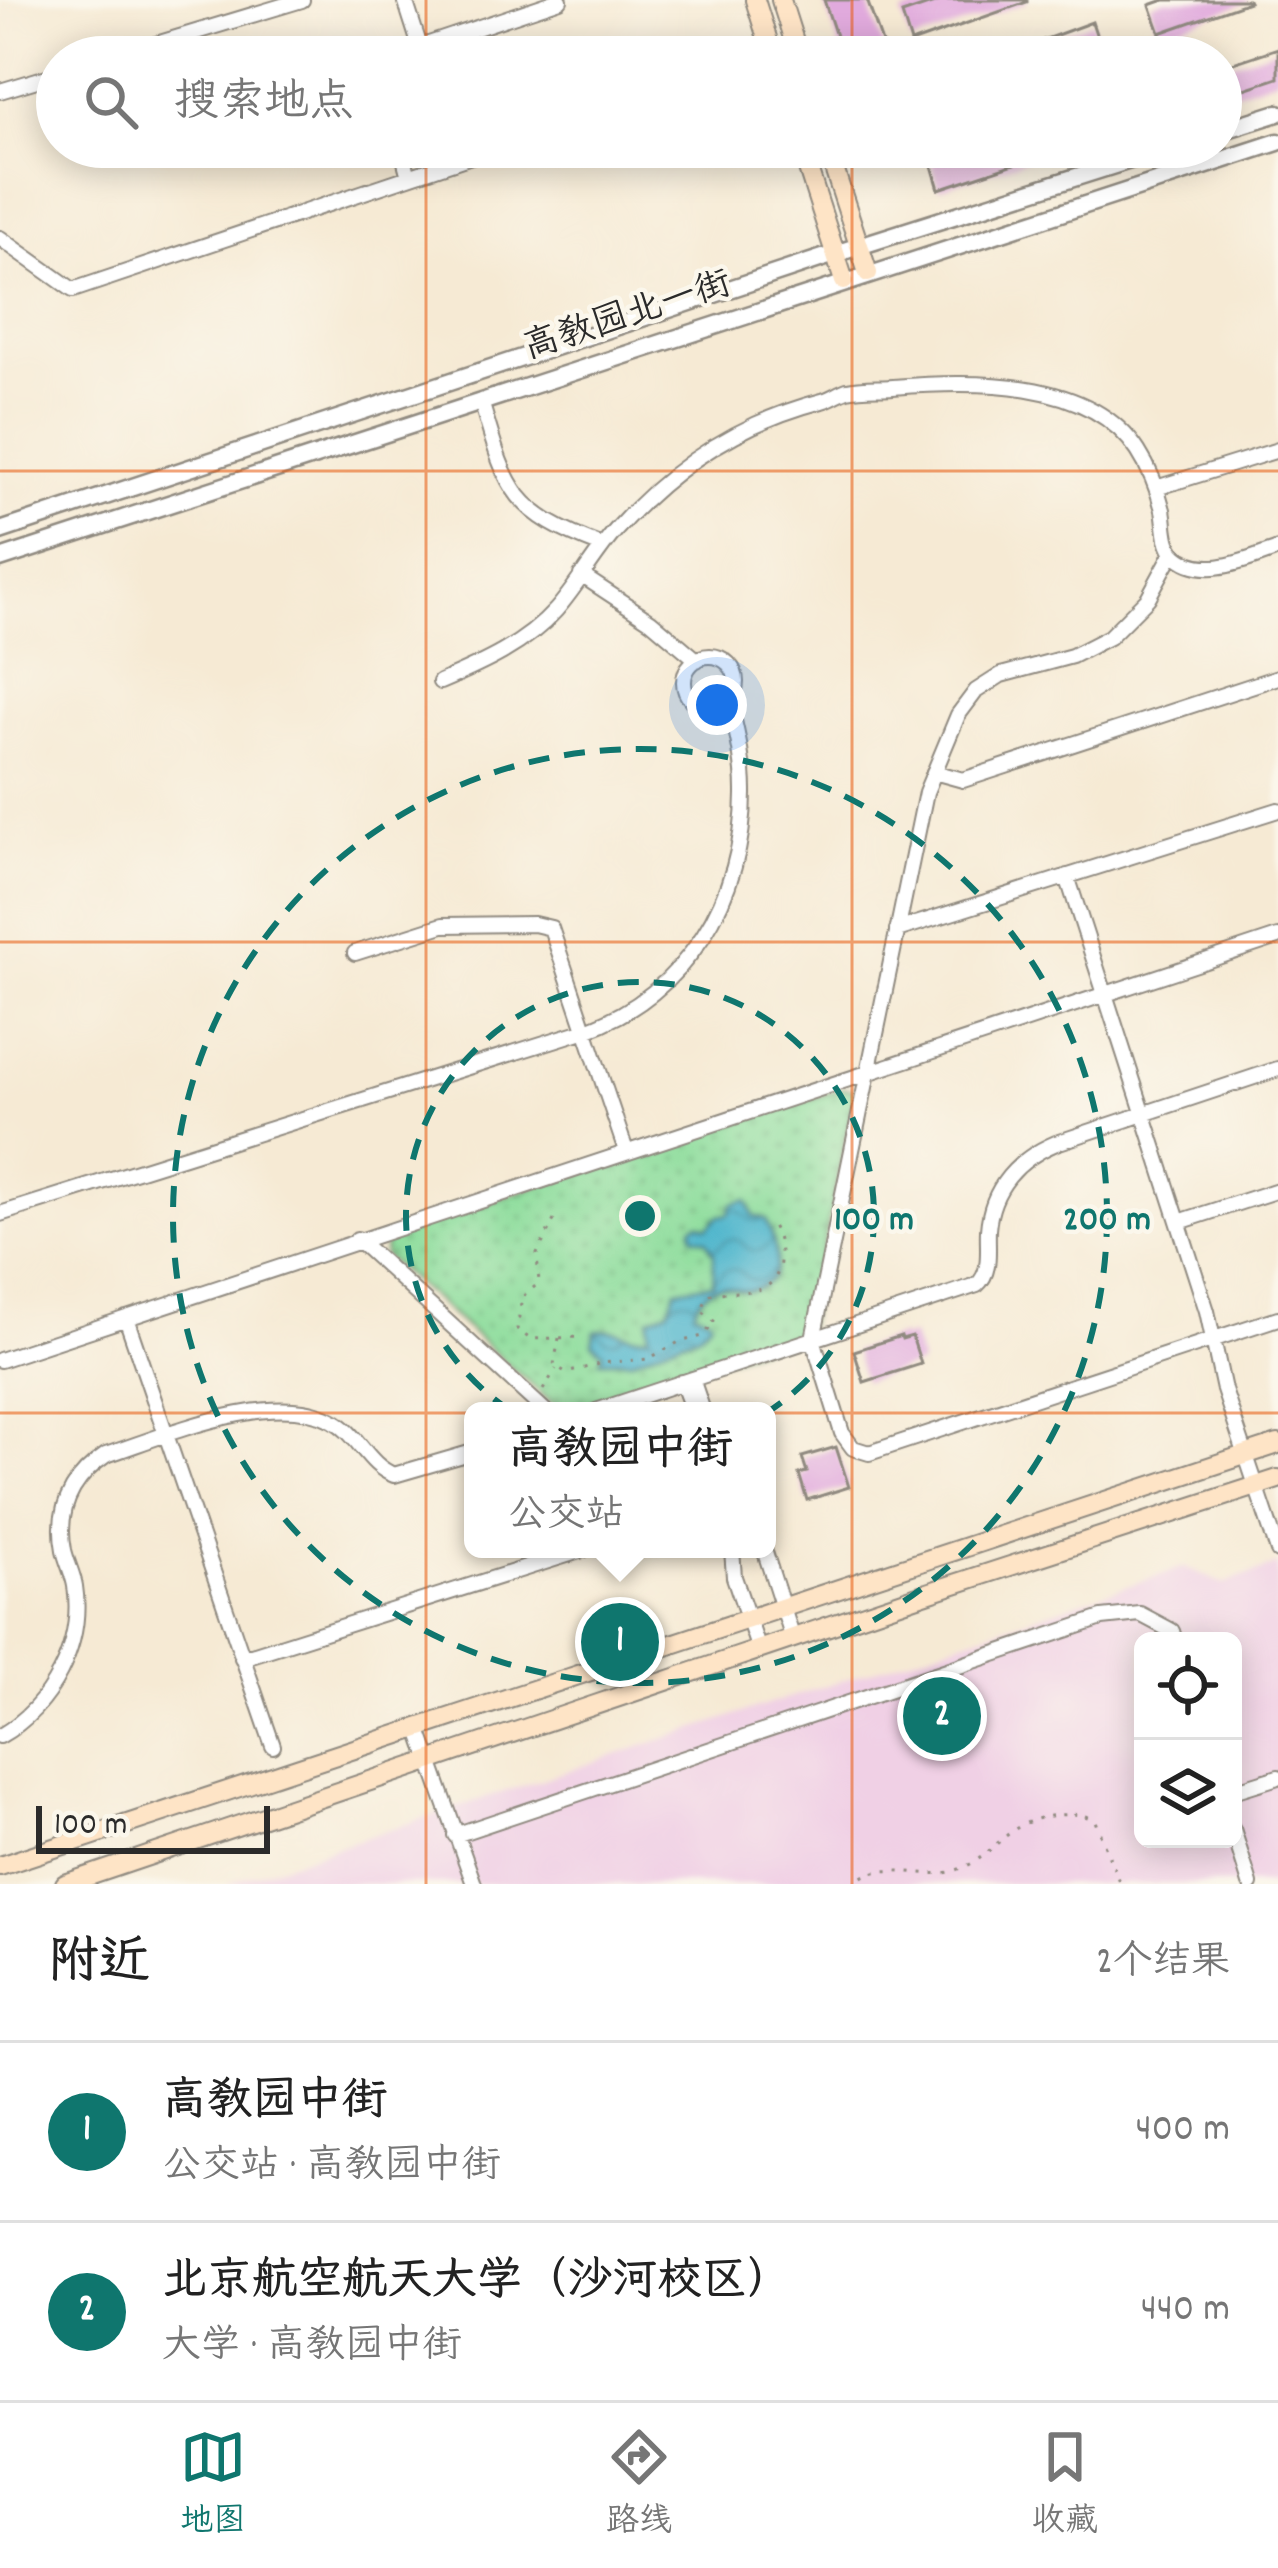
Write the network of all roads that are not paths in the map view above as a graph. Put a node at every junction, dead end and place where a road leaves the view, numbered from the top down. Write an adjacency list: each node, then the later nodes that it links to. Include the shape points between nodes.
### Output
1 (302, 0): 6 (street)
2 (405, 0): 7 (street)
3 (560, 0): 8 (street)
4 (755, 0): 9 (main road)
5 (781, 0): 10 (main road)
6 (183, 36)
7 (415, 36)
8 (462, 36)
9 (766, 36)
10 (792, 36)
11 (36, 80): 12 (street)
12 (0, 91)
13 (1278, 113): 14 (street)
14 (1242, 124)
15 (1278, 142): 16 (street, 高教园北一街)
16 (1242, 154)
17 (406, 168): 23 (street)
18 (435, 168): 23 (street)
19 (808, 168): 26 (main road)
20 (834, 168): 25 (main road)
21 (1105, 168): 25 (street, 高教园北一街)
22 (1197, 168): 27 (street, 高教园北一街)
23 (409, 177): 24 (street, via 73,290)
24 (0, 238)
25 (859, 246): 26 (street, 高教园北一街); 27 (main road)
26 (836, 254): 28 (main road); 32 (street, 高教园北一街)
27 (868, 273): 28 (street, 高教园北一街)
28 (844, 281): 29 (street, 高教园北一街)
29 (481, 401): 33 (street, via 517,498); 36 (street, 高教园北一街)
30 (1278, 450): 31 (street)
31 (1156, 488): 33 (street, via 1128,439 1064,400 997,385 867,388 793,408 720,442 659,487); 35 (street)
32 (0, 531)
33 (602, 546): 37 (street)
34 (1278, 550): 35 (street, via 1218,566)
35 (1173, 552): 42 (street, via 1148,598 1109,637 1000,675 976,692)
36 (0, 559)
37 (581, 575): 38 (street); 40 (street, via 526,638)
38 (697, 660): 41 (street, via 717,657 731,667); 41 (street, via 685,676 691,699 714,707)
39 (1278, 677): 42 (street, via 963,781)
40 (440, 682)
41 (729, 699): 49 (street, via 744,800 718,911 663,986)
42 (934, 772): 45 (street)
43 (1278, 810): 44 (street)
44 (1067, 876): 45 (street); 48 (street)
45 (897, 930): 51 (street)
46 (1278, 937): 48 (street)
47 (355, 953): 49 (street, via 443,925 544,925 555,935)
48 (1105, 995): 51 (street); 52 (street)
49 (586, 1030): 53 (street); 55 (street)
50 (1278, 1069): 52 (street)
51 (868, 1070): 53 (street); 60 (street)
52 (1144, 1113): 56 (street); 60 (street, via 1056,1142 1015,1169 991,1211 981,1282)
53 (626, 1151): 57 (street)
54 (1278, 1190): 56 (street)
55 (0, 1214)
56 (1179, 1222): 61 (street)
57 (357, 1239): 58 (street); 64 (street)
58 (126, 1318): 62 (street); 68 (street)
59 (1278, 1318): 61 (street)
60 (813, 1339): 61 (street, via 842,1433 869,1453); 63 (street)
61 (1212, 1340): 70 (street)
62 (0, 1360)
63 (680, 1383): 65 (street); 66 (street); 67 (street)
64 (536, 1402)
65 (623, 1402)
66 (689, 1402)
67 (696, 1402)
68 (166, 1437): 71 (street, via 250,1412 293,1411 341,1425 394,1475); 83 (street); 85 (street, via 106,1456 75,1484 62,1528 76,1598 68,1655 36,1708)
69 (1278, 1444): 70 (main road)
70 (1247, 1454): 73 (street); 78 (main road)
71 (464, 1455)
72 (1278, 1479): 73 (main road)
73 (1257, 1486): 74 (street); 81 (main road)
74 (1278, 1552)
75 (558, 1558): 83 (street)
76 (733, 1558): 79 (street)
77 (767, 1558): 78 (street)
78 (782, 1607): 79 (main road); 81 (street)
79 (748, 1619): 82 (street); 84 (main road)
80 (1172, 1632): 90 (street, via 1140,1614 1102,1618)
81 (793, 1639): 82 (main road)
82 (760, 1650): 87 (main road)
83 (242, 1658): 86 (street)
84 (418, 1727): 87 (street); 92 (main road)
85 (0, 1736)
86 (273, 1746)
87 (430, 1762): 90 (street); 93 (main road)
88 (1278, 1777): 89 (street)
89 (1242, 1788)
90 (455, 1835): 94 (street)
91 (1239, 1848): 95 (street)
92 (0, 1866)
93 (65, 1884)
94 (474, 1884)
95 (1250, 1884)

